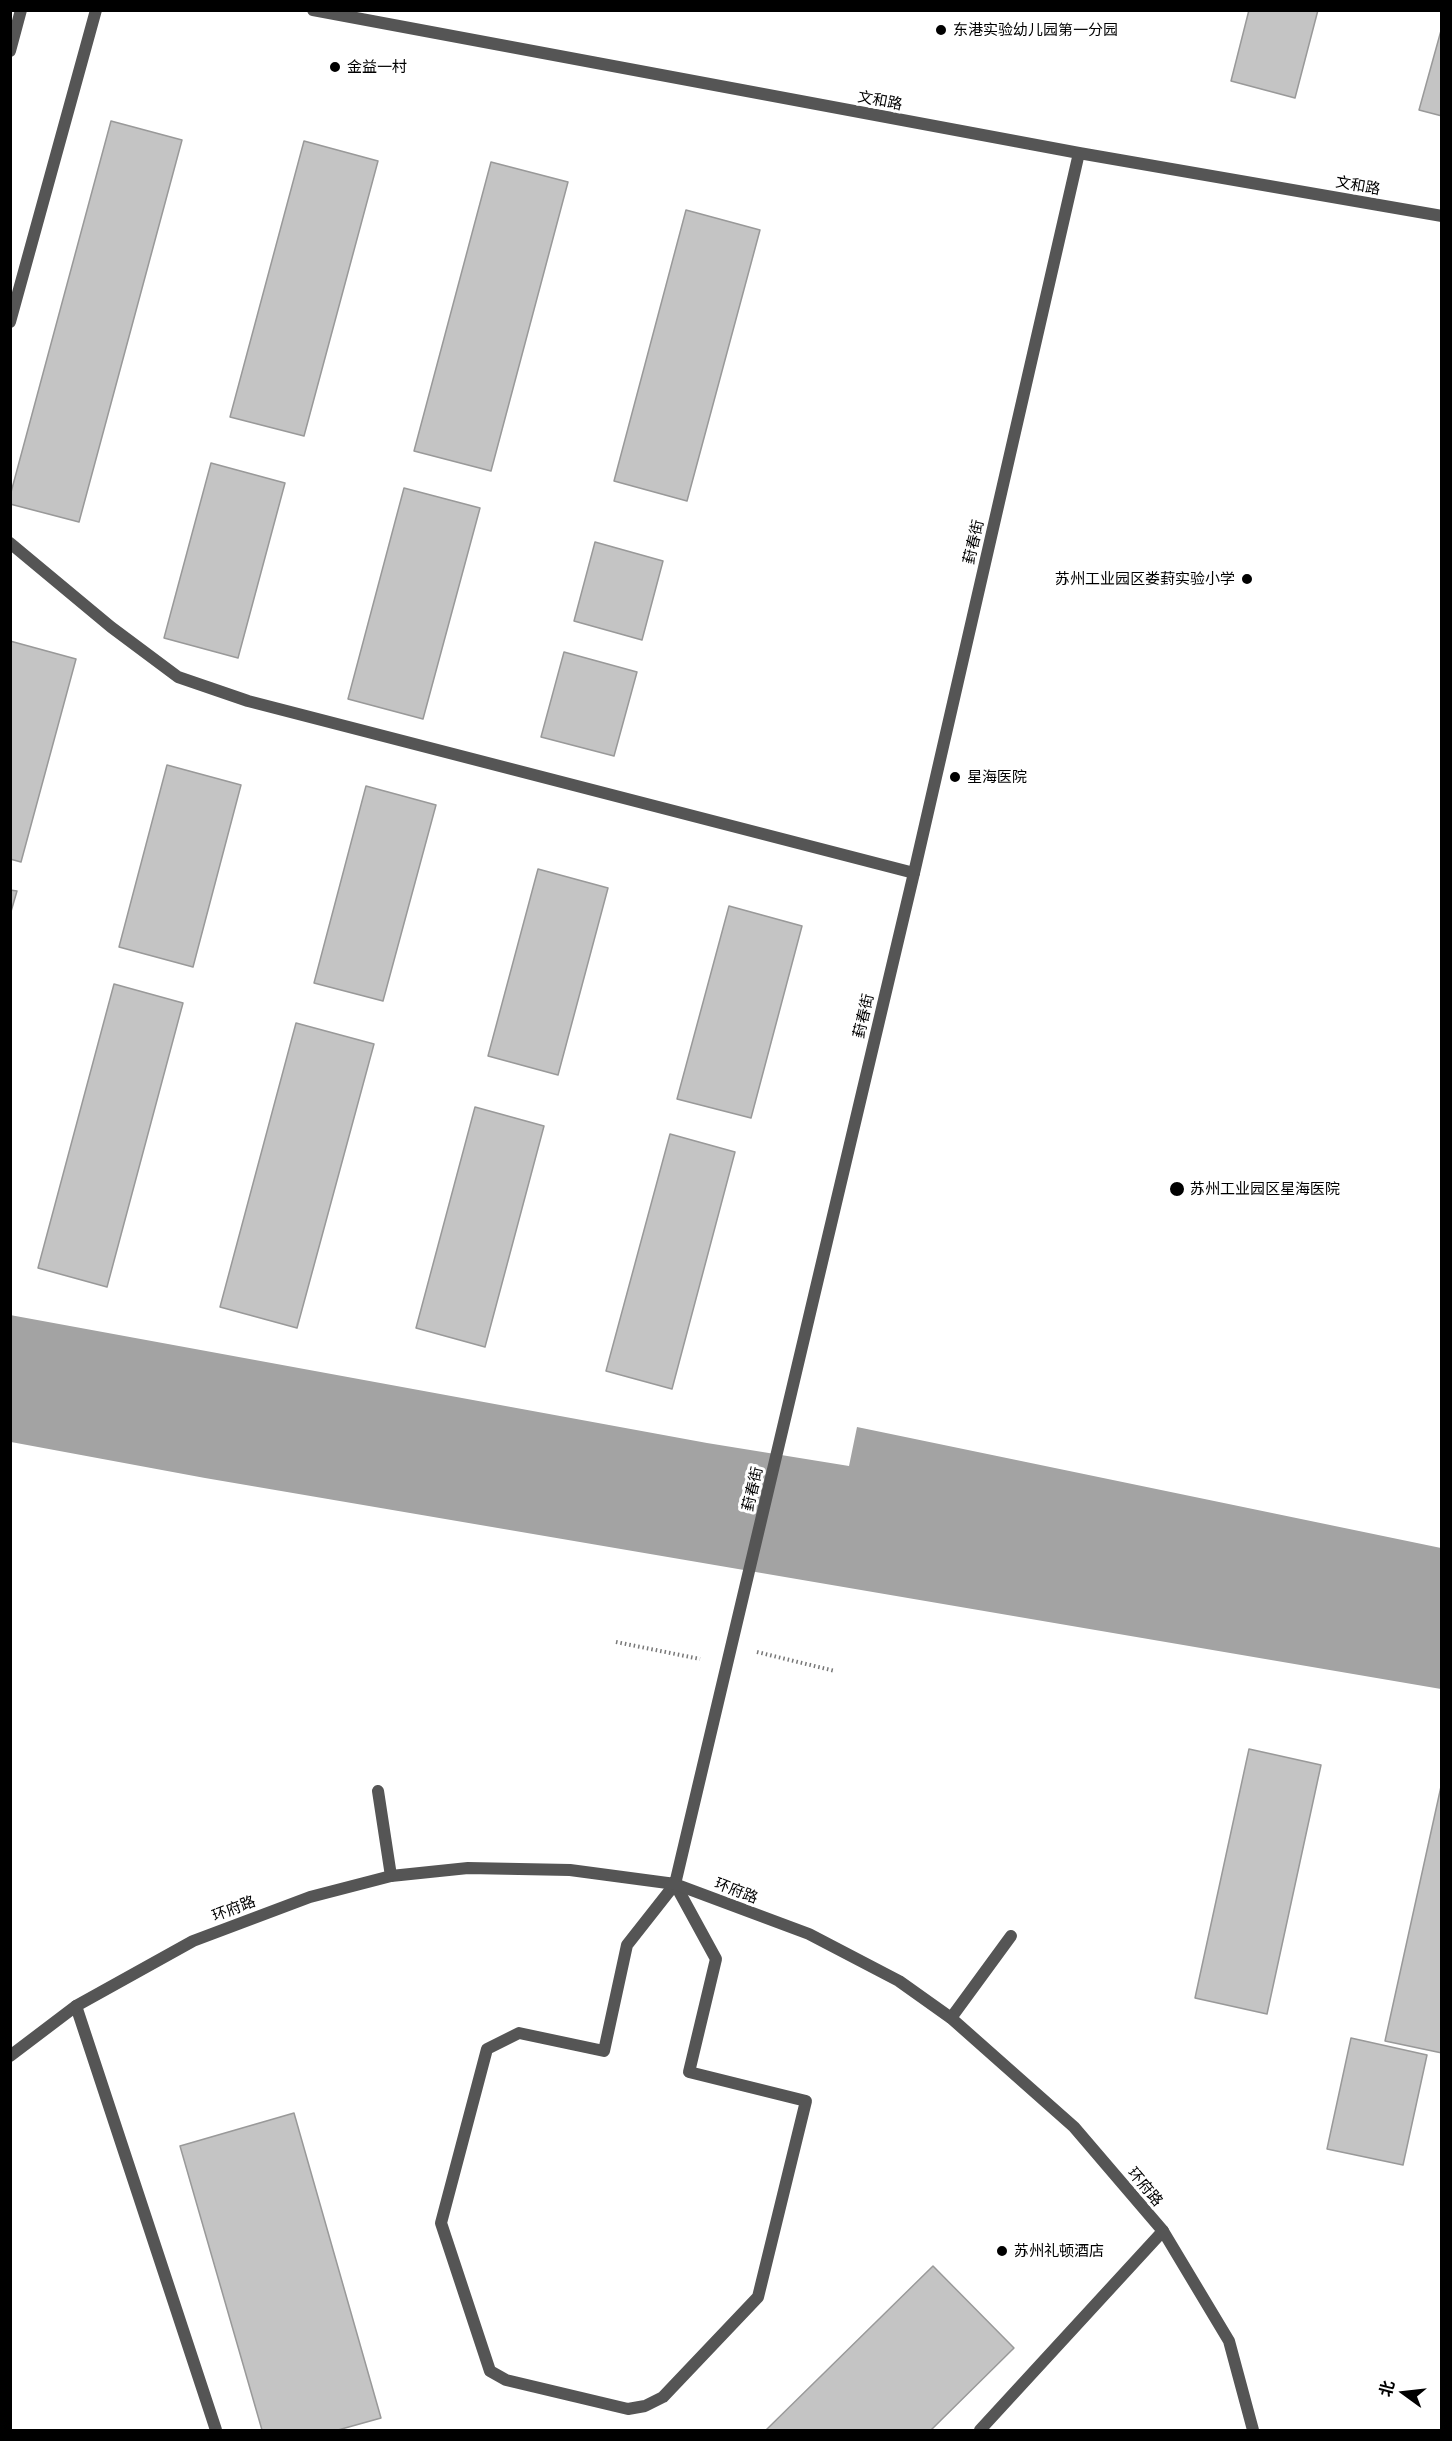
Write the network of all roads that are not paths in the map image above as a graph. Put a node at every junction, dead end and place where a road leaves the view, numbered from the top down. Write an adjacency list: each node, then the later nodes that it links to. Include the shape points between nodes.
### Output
1 (21, 10): 4 (street)
2 (96, 10): 7 (street)
3 (313, 10): 5 (street, 文和路)
4 (10, 51)
5 (1079, 153): 6 (street, 文和路); 9 (street, 葑春街)
6 (1442, 216)
7 (10, 322)
8 (10, 543): 9 (street, via 178,677 259,704)
9 (914, 873): 12 (street, 葑春街)
10 (378, 1791): 11 (street)
11 (391, 1876): 12 (street, 环府路, via 468,1868 570,1870); 14 (street, 环府路, via 310,1897 193,1941)
12 (675, 1884): 12 (street, via 627,1945 604,2051 519,2033 487,2049 441,2223 489,2371 506,2380 628,2409 663,2397 758,2297 806,2101 689,2072 716,1959); 15 (street, 环府路, via 809,1934 899,1982)
13 (1011, 1936): 15 (street)
14 (76, 2006): 16 (street, 环府路); 18 (street)
15 (951, 2018): 17 (street, 环府路, via 1074,2127)
16 (10, 2056)
17 (1163, 2231): 19 (street); 20 (street, 环府路, via 1229,2341)
18 (216, 2430)
19 (980, 2430)
20 (1253, 2430)

